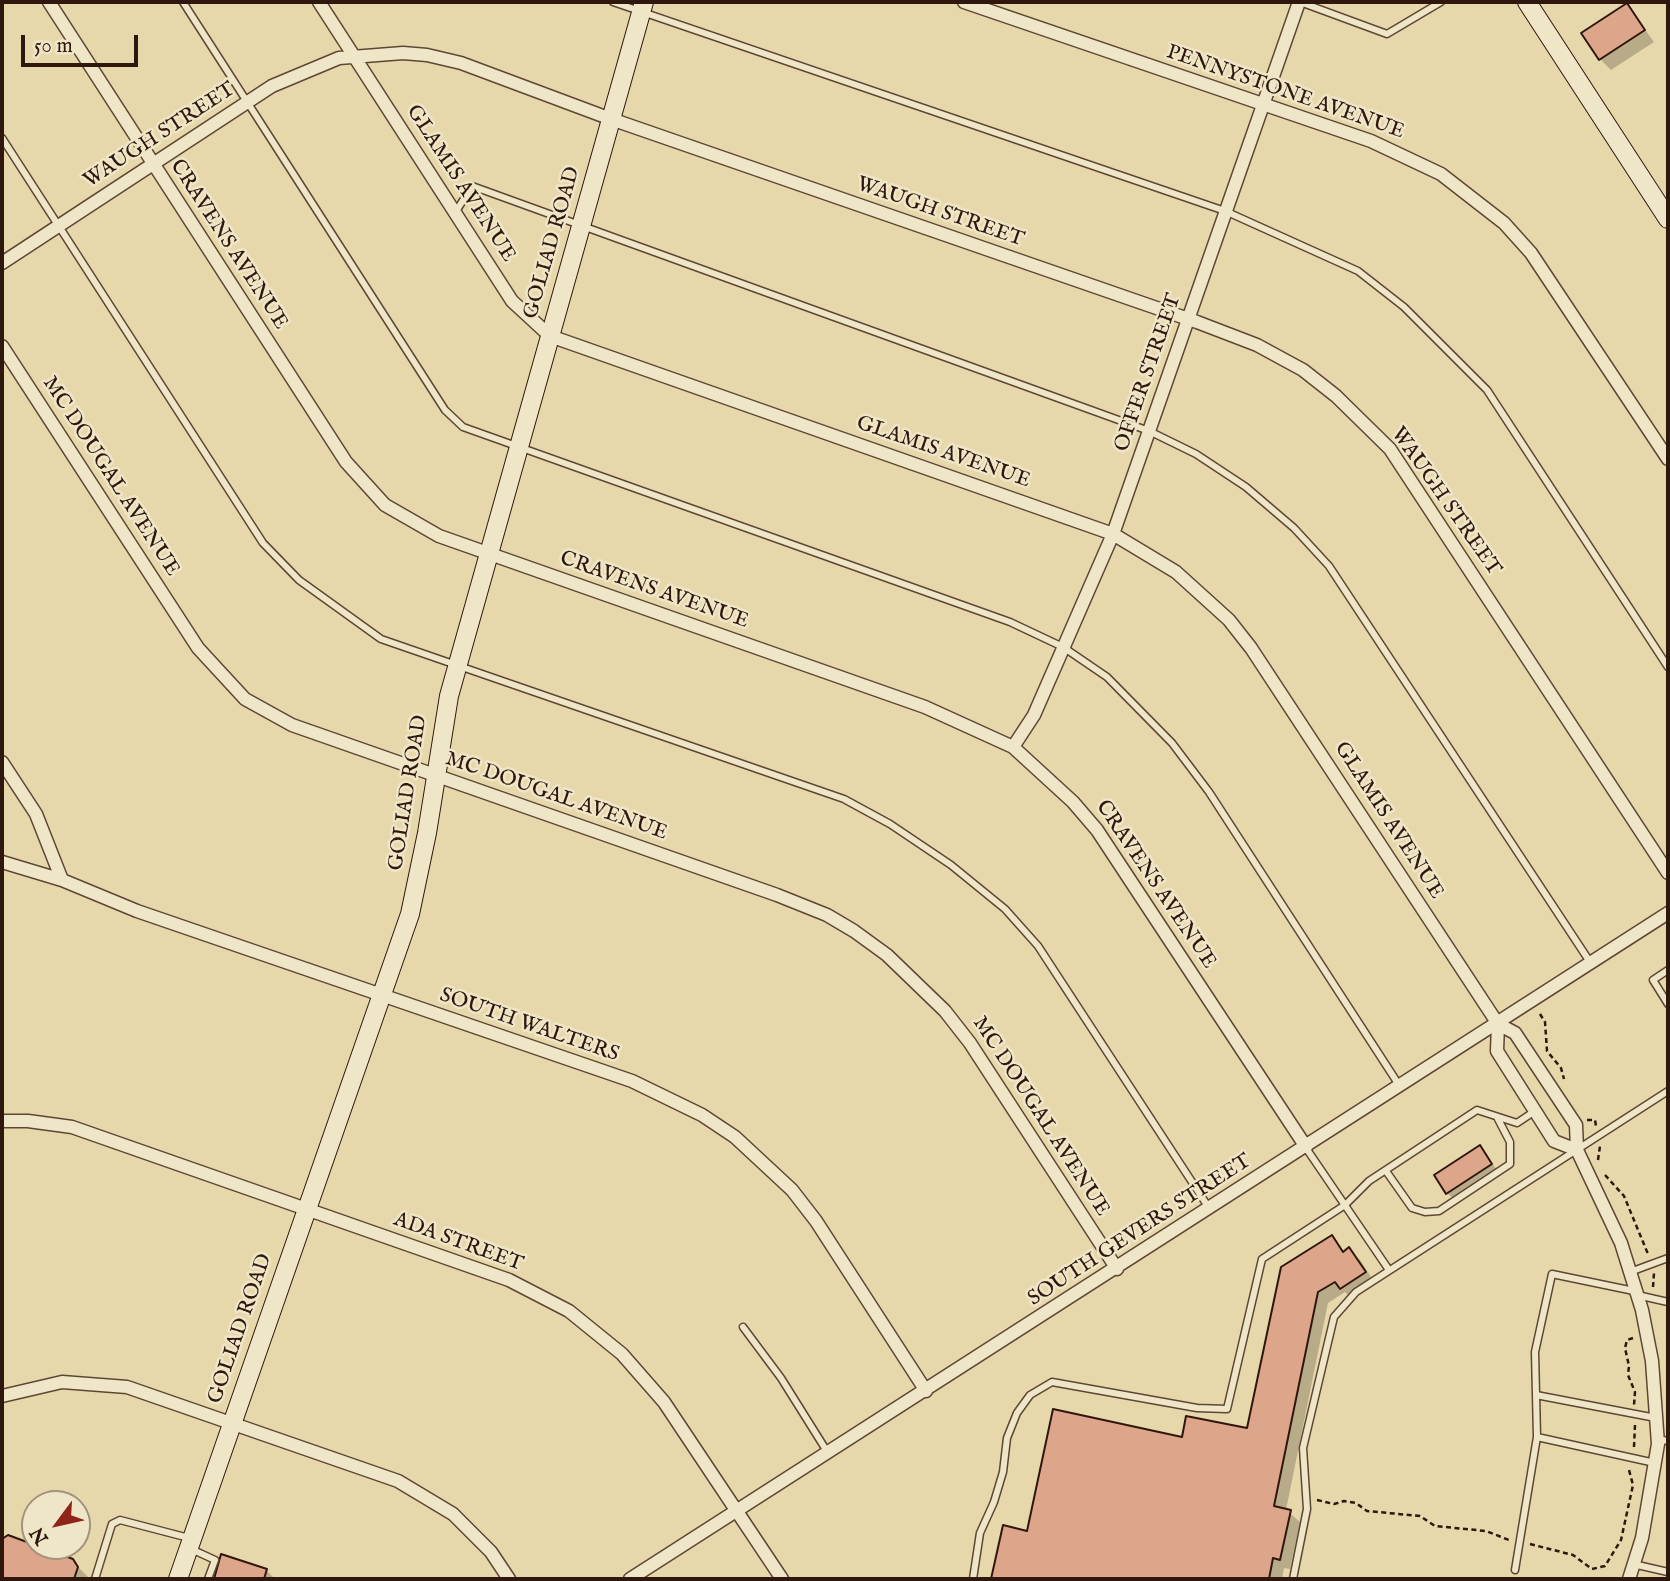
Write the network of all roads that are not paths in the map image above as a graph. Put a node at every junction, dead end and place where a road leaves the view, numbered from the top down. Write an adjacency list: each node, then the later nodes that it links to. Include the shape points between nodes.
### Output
1 (49, 2): 15 (street, CRAVENS AVENUE)
2 (183, 2): 11 (lane)
3 (319, 2): 10 (street, GLAMIS AVENUE)
4 (613, 2): 9 (lane)
5 (964, 2): 12 (street, PENNYSTONE AVENUE)
6 (1299, 2): 7 (lane, via 1387,34); 12 (street, OFFER STREET)
7 (1441, 2)
8 (1527, 2): 18 (main road)
9 (643, 7): 13 (main road, GOLIAD ROAD); 16 (lane)
10 (353, 55): 11 (street, WAUGH STREET, via 302,72); 13 (street, WAUGH STREET, via 427,55); 17 (street, GLAMIS AVENUE)
11 (247, 101): 15 (street, WAUGH STREET); 26 (lane, via 445,410 463,427)
12 (1262, 105): 16 (street, OFFER STREET); 27 (street, PENNYSTONE AVENUE, via 1405,155 1451,182 1504,223 1555,285)
13 (611, 119): 20 (main road, GOLIAD ROAD); 22 (street, WAUGH STREET)
14 (2, 138): 19 (lane)
15 (153, 164): 19 (street, WAUGH STREET); 29 (street, CRAVENS AVENUE, via 363,484 421,529)
16 (1225, 211): 22 (street, OFFER STREET); 32 (lane, via 1358,271 1443,344 1487,390)
17 (455, 213): 20 (lane, via 472,186); 23 (street, GLAMIS AVENUE, via 512,301)
18 (1668, 219)
19 (59, 226): 21 (street, WAUGH STREET); 31 (lane, via 263,543 299,580 381,639)
20 (581, 227): 23 (main road, GOLIAD ROAD); 25 (lane)
21 (2, 263)
22 (1188, 319): 25 (street, OFFER STREET); 37 (street, WAUGH STREET, via 1257,345 1303,370 1390,449)
23 (550, 336): 26 (main road, GOLIAD ROAD); 28 (street, GLAMIS AVENUE)
24 (2, 346): 35 (street, MC DOUGAL AVENUE, via 198,648 232,688 275,718)
25 (1149, 431): 28 (street, OFFER STREET); 40 (lane, via 1196,454 1246,488 1294,528 1329,566)
26 (519, 447): 29 (main road, GOLIAD ROAD); 30 (lane, via 1010,622)
27 (1668, 459)
28 (1113, 534): 30 (street, OFFER STREET); 44 (street, GLAMIS AVENUE, via 1176,572 1243,638)
29 (489, 554): 31 (main road, GOLIAD ROAD); 33 (street, CRAVENS AVENUE, via 925,707)
30 (1063, 647): 33 (street, OFFER STREET, via 1034,715); 45 (lane, via 1107,677 1172,743 1209,792)
31 (458, 663): 35 (main road, GOLIAD ROAD); 55 (lane, via 844,799 951,865 1005,909 1038,946)
32 (1668, 667)
33 (1013, 747): 50 (street, CRAVENS AVENUE, via 1097,830)
34 (2, 762): 38 (street, via 36,814)
35 (436, 775): 42 (main road, GOLIAD ROAD, via 418,880); 57 (street, MC DOUGAL AVENUE, via 777,895 827,915 887,954 927,991 970,1043)
36 (2, 862): 38 (street, SOUTH WALTERS)
37 (1668, 873)
38 (62, 880): 42 (street, SOUTH WALTERS, via 137,911)
39 (1668, 913): 40 (street, SOUTH GEVERS STREET)
40 (1590, 964): 44 (street, SOUTH GEVERS STREET)
41 (1668, 970): 43 (lane, via 1653,980)
42 (382, 995): 54 (main road, GOLIAD ROAD); 63 (street, SOUTH WALTERS, via 632,1082 679,1102 735,1136 783,1181 816,1221)
43 (1668, 1004)
44 (1498, 1024): 45 (street, SOUTH GEVERS STREET); 47 (street, via 1497,1051); 51 (street, via 1515,1033 1576,1125)
45 (1400, 1087): 50 (street, SOUTH GEVERS STREET)
46 (1668, 1091): 51 (lane)
47 (1535, 1111): 48 (lane, via 1517,1123); 51 (street, via 1554,1141)
48 (1498, 1119): 52 (lane, via 1477,1110); 52 (lane, via 1510,1143 1510,1164 1439,1211 1412,1208)
49 (2, 1121): 54 (street, ADA STREET, via 72,1127)
50 (1306, 1147): 53 (lane); 55 (street, SOUTH GEVERS STREET)
51 (1577, 1150): 58 (lane); 59 (street, via 1622,1243)
52 (1386, 1171): 53 (lane)
53 (1345, 1205): 58 (lane); 83 (lane, via 1262,1259 1227,1409 1197,1408 1052,1382 1030,1395 1007,1438 994,1502 980,1533)
54 (307, 1208): 67 (main road, GOLIAD ROAD); 72 (street, ADA STREET, via 509,1280 569,1311 642,1375)
55 (1210, 1209): 57 (street, SOUTH GEVERS STREET)
56 (1668, 1258): 59 (lane)
57 (1117, 1269): 63 (street, SOUTH GEVERS STREET)
58 (1389, 1270): 84 (lane, via 1356,1292 1334,1317 1303,1448 1307,1509)
59 (1630, 1272): 60 (street)
60 (1637, 1293): 61 (lane); 64 (lane, via 1552,1274 1535,1352); 66 (street, via 1652,1361)
61 (1668, 1302)
62 (743, 1327): 70 (lane)
63 (926, 1391): 70 (street, SOUTH GEVERS STREET)
64 (1536, 1395): 66 (lane); 68 (lane)
65 (2, 1396): 67 (street, via 62,1382 105,1383)
66 (1656, 1418): 69 (street)
67 (232, 1422): 73 (main road, GOLIAD ROAD); 80 (street, via 417,1490 470,1528)
68 (1537, 1437): 71 (lane); 75 (lane)
69 (1663, 1440): 71 (street)
70 (828, 1453): 72 (street, SOUTH GEVERS STREET)
71 (1655, 1463): 74 (street)
72 (738, 1510): 81 (street, SOUTH GEVERS STREET); 82 (street, ADA STREET)
73 (190, 1544): 77 (lane, via 120,1520 112,1524); 78 (main road, GOLIAD ROAD); 79 (lane, via 215,1560)
74 (1633, 1564): 76 (lane); 85 (street)
75 (1515, 1570)
76 (1668, 1572)
77 (95, 1579)
78 (178, 1579)
79 (208, 1579)
80 (509, 1579)
81 (630, 1579)
82 (782, 1579)
83 (973, 1579)
84 (1293, 1579)
85 (1629, 1579)

